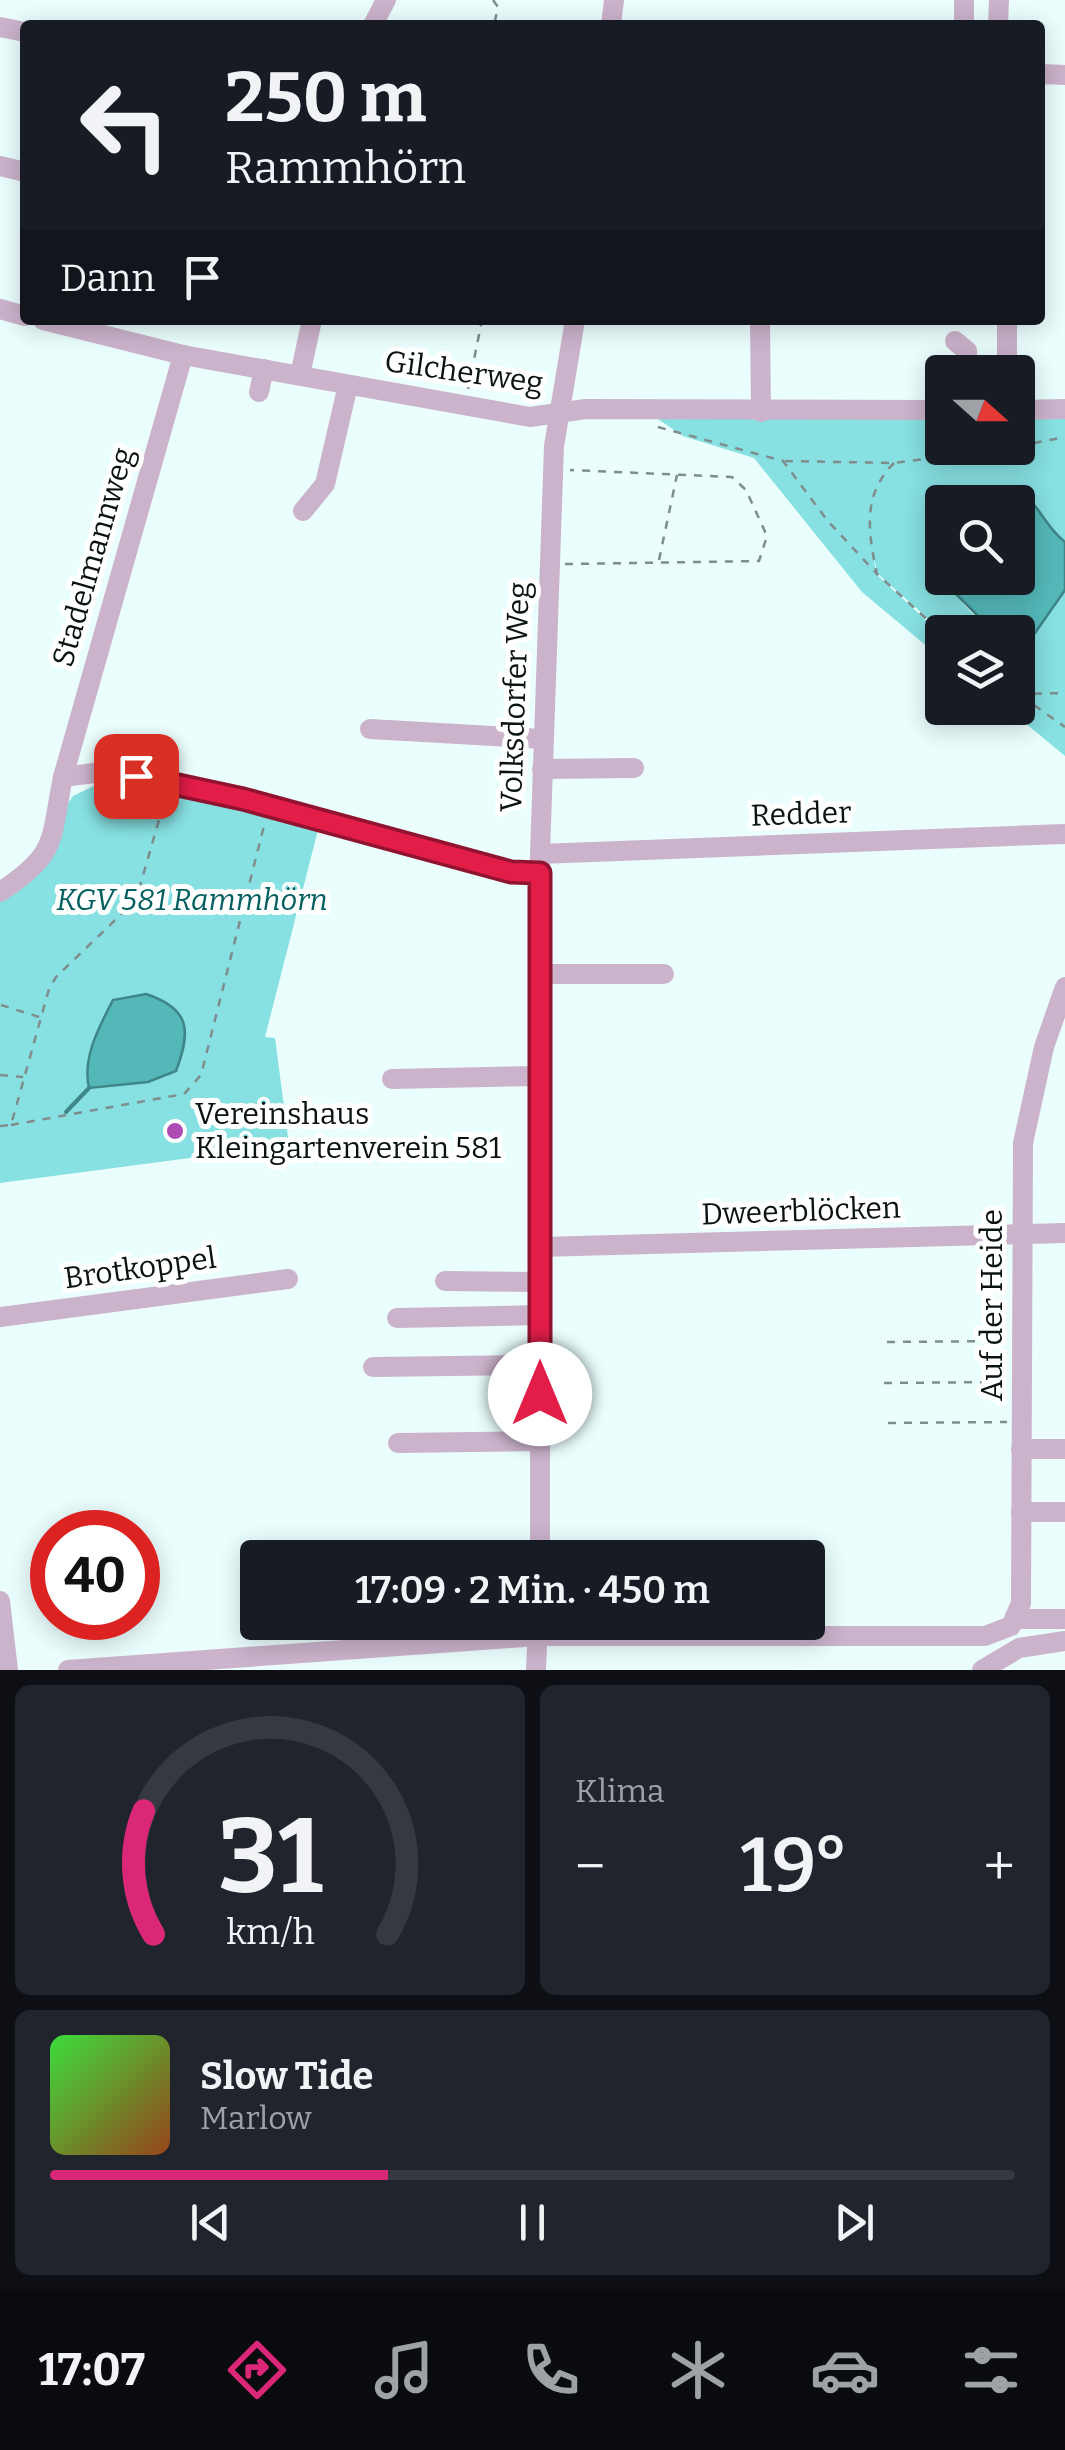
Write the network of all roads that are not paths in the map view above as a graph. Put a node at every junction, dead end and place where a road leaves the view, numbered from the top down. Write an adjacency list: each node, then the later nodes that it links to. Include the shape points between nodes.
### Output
1 (63, 325): 7 (street, Gilcherweg)
2 (311, 325): 11 (street)
3 (573, 325): 18 (street, Volksdorfer Weg)
4 (760, 325): 17 (street)
5 (1007, 325): 9 (street)
6 (955, 341): 8 (street)
7 (183, 355): 10 (street, Gilcherweg); 24 (street, Stadelmannweg)
8 (967, 355)
9 (1007, 355)
10 (264, 369): 11 (street, Gilcherweg); 13 (street)
11 (300, 375): 12 (street, Gilcherweg)
12 (348, 384): 18 (street, Gilcherweg, via 530,417); 19 (street, via 325,484)
13 (259, 392)
14 (1065, 409): 16 (street)
15 (925, 410): 17 (street, Gilcherweg)
16 (1035, 410)
17 (761, 412): 18 (street, Gilcherweg)
18 (558, 415): 21 (street, Volksdorfer Weg)
19 (303, 511)
20 (370, 729): 21 (street)
21 (543, 739): 22 (street, Volksdorfer Weg)
22 (542, 768): 23 (street); 26 (street, Volksdorfer Weg)
23 (634, 768)
24 (63, 778): 26 (street, Redder, via 102,772 188,787 511,872); 27 (street, Stadelmannweg, via 39,867)
25 (1065, 834): 26 (street, Redder)
26 (540, 863): 28 (street, Volksdorfer Weg)
27 (0, 892)
28 (539, 974): 29 (street); 31 (street, Volksdorfer Weg)
29 (664, 974)
30 (1065, 987): 33 (street, Auf der Heide, via 1023,1143)
31 (538, 1076): 32 (street); 35 (street, Volksdorfer Weg)
32 (392, 1080)
33 (1022, 1232): 34 (street, Dweerblöcken); 35 (street, Dweerblöcken); 46 (street, Auf der Heide)
34 (1065, 1233)
35 (539, 1247): 38 (street, Volksdorfer Weg)
36 (288, 1279): 40 (street, Brotkoppel)
37 (445, 1281): 38 (street)
38 (539, 1282): 39 (street, Volksdorfer Weg)
39 (540, 1315): 41 (street); 42 (street, Volksdorfer Weg)
40 (0, 1318)
41 (397, 1318)
42 (540, 1365): 43 (street); 44 (street, Volksdorfer Weg)
43 (373, 1367)
44 (540, 1441): 45 (street); 50 (street, Volksdorfer Weg)
45 (398, 1442)
46 (1021, 1449): 47 (street); 48 (street, Auf der Heide)
47 (1065, 1450)
48 (1021, 1512): 49 (street); 53 (street, Auf der Heide, via 1021,1604)
49 (1065, 1512)
50 (540, 1540)
51 (0, 1601): 60 (street)
52 (1065, 1618): 53 (street)
53 (1013, 1623): 54 (street, via 985,1636)
54 (825, 1633)
55 (389, 1640): 59 (street)
56 (537, 1640): 62 (street)
57 (1065, 1641): 58 (street)
58 (1019, 1648): 63 (street); 64 (street)
59 (238, 1664): 61 (street)
60 (8, 1670)
61 (68, 1670)
62 (536, 1670)
63 (982, 1670)
64 (1019, 1670)

